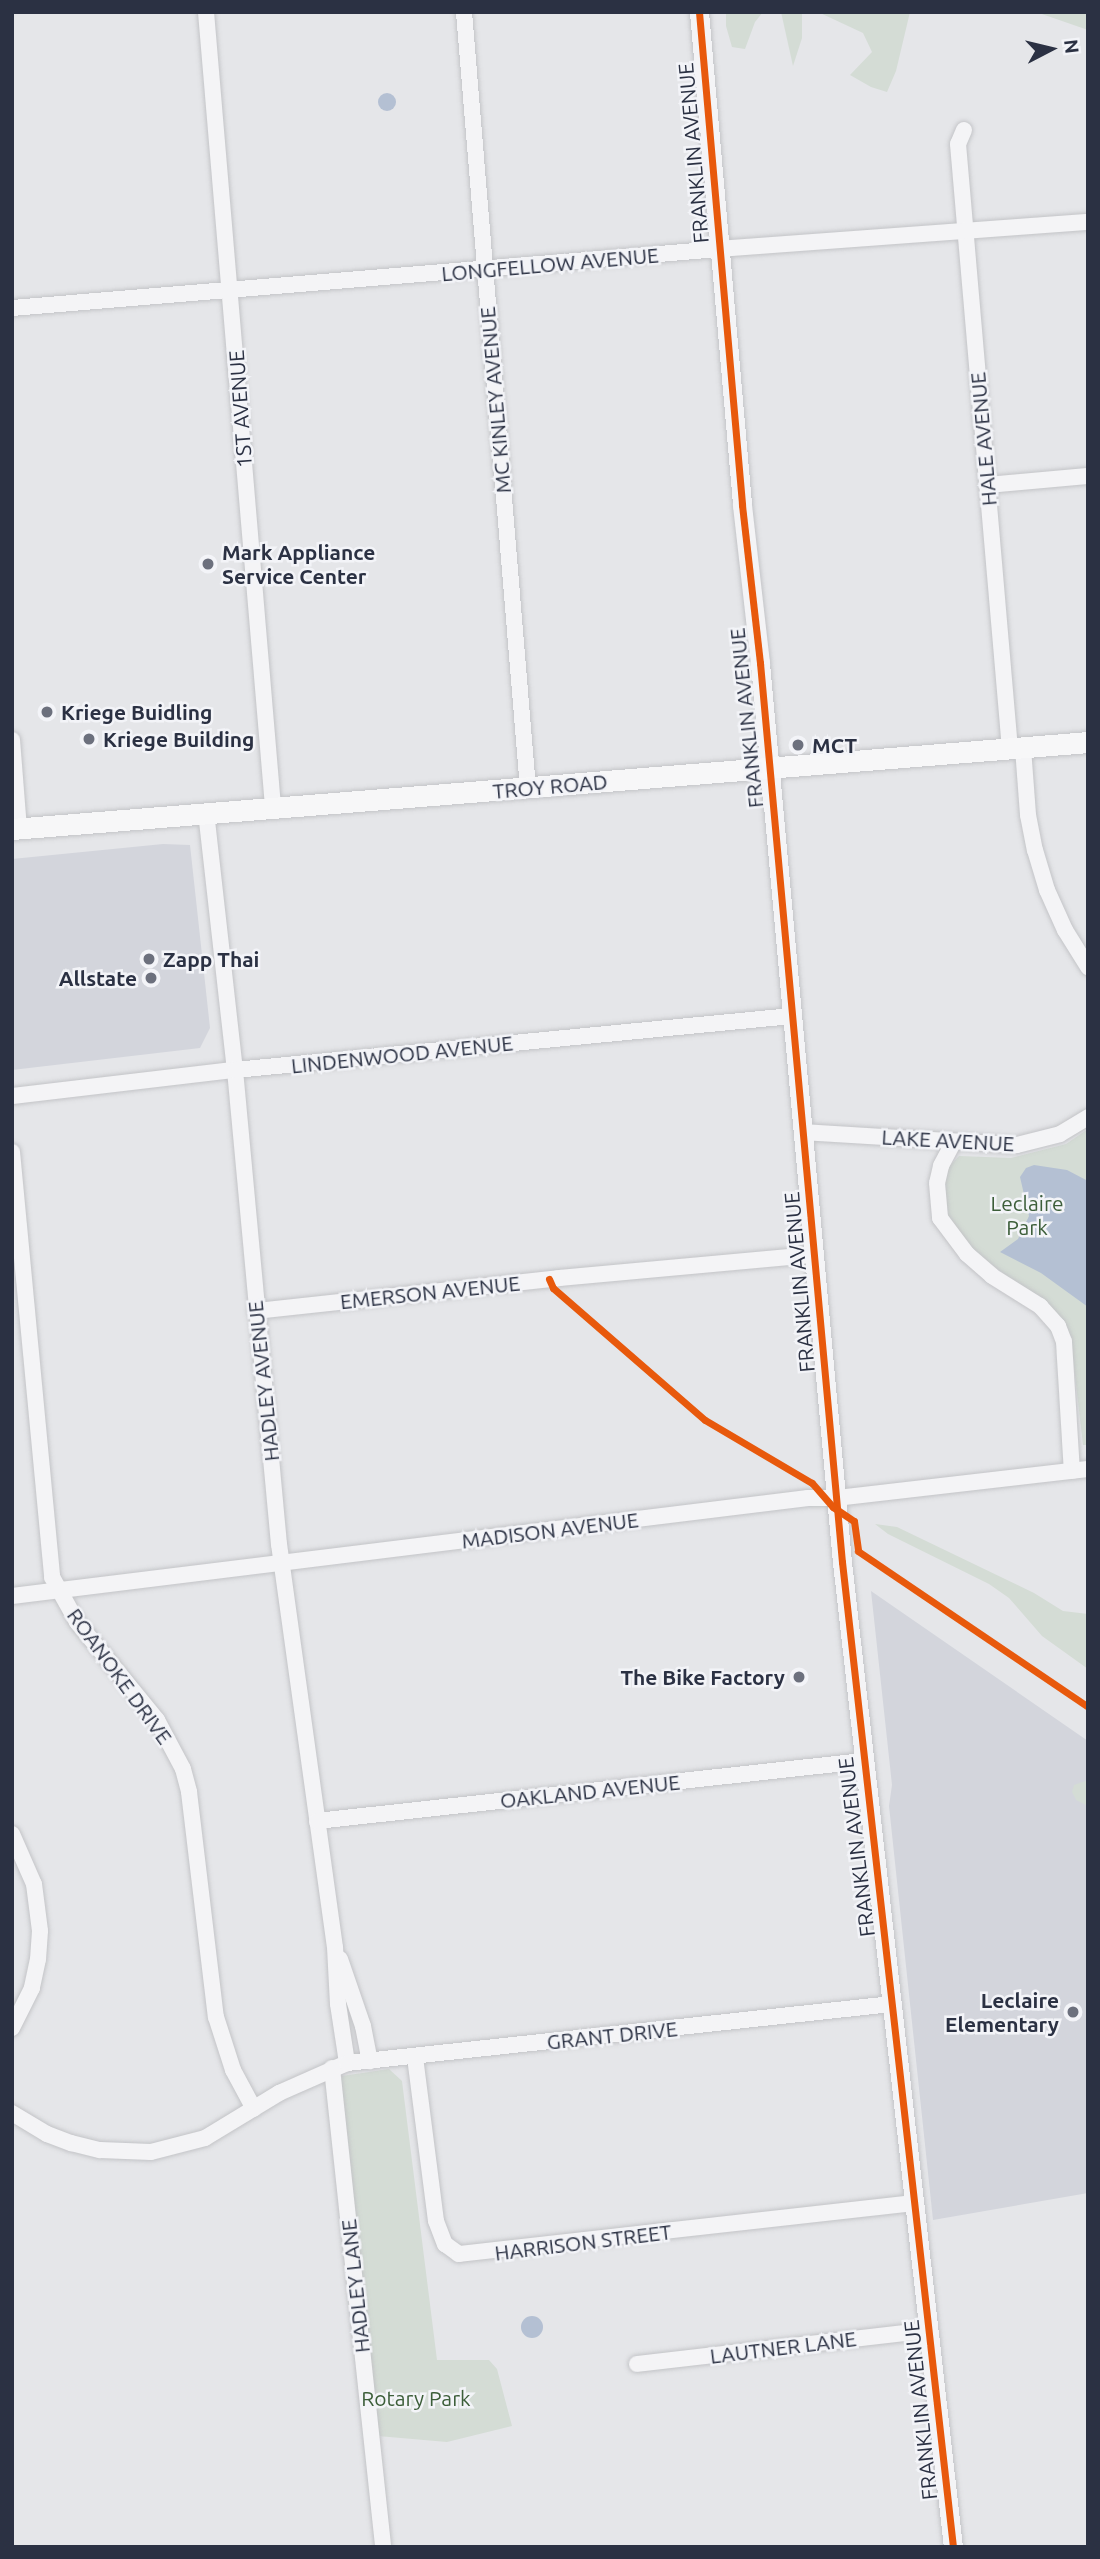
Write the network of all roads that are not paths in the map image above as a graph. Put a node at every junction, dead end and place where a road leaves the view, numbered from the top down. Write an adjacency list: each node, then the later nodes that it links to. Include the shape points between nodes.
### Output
1 (206, 12): 9 (street, 1ST AVENUE)
2 (464, 12): 8 (street, MC KINLEY AVENUE)
3 (699, 12): 7 (street, FRANKLIN AVENUE)
4 (964, 130): 6 (street, HALE AVENUE, via 958,144)
5 (1088, 222): 6 (street, LONGFELLOW AVENUE)
6 (965, 230): 7 (street, LONGFELLOW AVENUE); 12 (street, HALE AVENUE)
7 (719, 249): 8 (street, LONGFELLOW AVENUE); 16 (street, FRANKLIN AVENUE)
8 (484, 270): 9 (street, LONGFELLOW AVENUE); 17 (street, MC KINLEY AVENUE)
9 (230, 291): 10 (street, LONGFELLOW AVENUE); 18 (street, 1ST AVENUE)
10 (12, 308)
11 (1088, 476): 12 (street)
12 (987, 485): 15 (street, HALE AVENUE)
13 (12, 740): 20 (street)
14 (1088, 742): 15 (main road, TROY ROAD)
15 (1016, 748): 16 (main road, TROY ROAD); 21 (street, HALE AVENUE, via 1036,854 1065,930)
16 (769, 766): 17 (main road, TROY ROAD); 22 (street, FRANKLIN AVENUE)
17 (528, 788): 18 (main road, TROY ROAD)
18 (273, 807): 19 (main road, TROY ROAD)
19 (206, 812): 20 (main road, TROY ROAD); 23 (street, HADLEY AVENUE)
20 (16, 829)
21 (1088, 967)
22 (792, 1016): 23 (street, LINDENWOOD AVENUE); 26 (street, FRANKLIN AVENUE)
23 (236, 1070): 24 (street, LINDENWOOD AVENUE); 30 (street, HADLEY AVENUE)
24 (12, 1096)
25 (1088, 1117): 27 (street, LAKE AVENUE, via 1060,1134 1027,1143)
26 (802, 1132): 27 (street, LAKE AVENUE); 29 (street, FRANKLIN AVENUE)
27 (953, 1143): 31 (street, via 937,1183 940,1218 967,1254 1040,1306 1058,1326 1064,1342)
28 (12, 1152): 34 (street, ROANOKE DRIVE, via 51,1568)
29 (814, 1255): 30 (street, EMERSON AVENUE); 32 (street, FRANKLIN AVENUE)
30 (256, 1311): 33 (street, HADLEY AVENUE)
31 (1080, 1470): 32 (street, MADISON AVENUE)
32 (837, 1498): 33 (street, MADISON AVENUE); 36 (street, FRANKLIN AVENUE)
33 (283, 1563): 34 (street, MADISON AVENUE); 37 (street, HADLEY AVENUE)
34 (60, 1590): 35 (street, MADISON AVENUE); 45 (street, ROANOKE DRIVE, via 90,1640 157,1720 183,1769 190,1792 216,2017 233,2070)
35 (12, 1596)
36 (863, 1761): 37 (street, OAKLAND AVENUE); 40 (street, FRANKLIN AVENUE)
37 (317, 1821): 39 (street, HADLEY AVENUE)
38 (12, 1834): 41 (street, via 34,1884 40,1931 32,1988)
39 (335, 1947): 43 (street, HADLEY AVENUE, via 350,1981); 44 (street, HADLEY AVENUE)
40 (892, 2004): 42 (street, GRANT DRIVE); 47 (street, FRANKLIN AVENUE)
41 (12, 2028)
42 (415, 2057): 43 (street, GRANT DRIVE); 47 (street, HARRISON STREET, via 436,2221 445,2244 458,2254)
43 (370, 2061): 44 (street, GRANT DRIVE)
44 (340, 2065): 45 (street); 50 (street, HADLEY LANE)
45 (254, 2109): 46 (street, via 196,2141 150,2152 71,2143)
46 (12, 2113)
47 (915, 2203): 48 (street, FRANKLIN AVENUE)
48 (929, 2330): 49 (street, LAUTNER LANE); 51 (street, FRANKLIN AVENUE)
49 (637, 2364)
50 (383, 2547)
51 (953, 2547)

